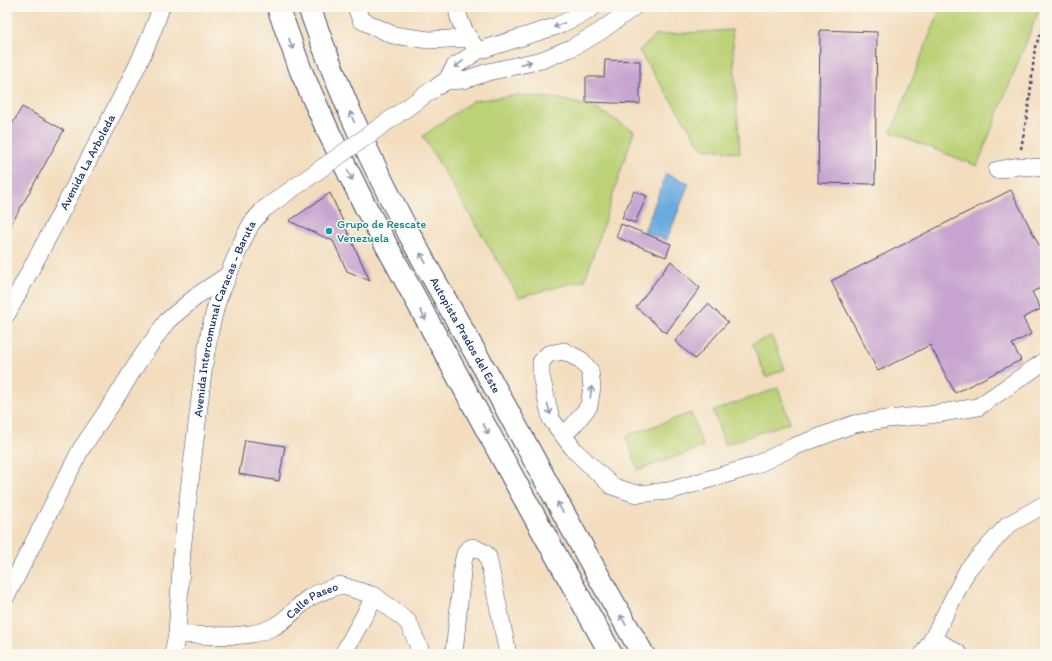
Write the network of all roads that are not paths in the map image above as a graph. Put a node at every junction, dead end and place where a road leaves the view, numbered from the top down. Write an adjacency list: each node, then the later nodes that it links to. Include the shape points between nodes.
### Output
1 (161, 7): 14 (street, Avenida La Arboleda, via 141,59)
2 (278, 7): 27 (highway, one-way to 27, via 301,71 365,206)
3 (309, 7): 28 (highway, Autopista Prados del Este, one-way to 3, via 409,233 366,149 326,56)
4 (356, 7): 8 (street, via 361,20 393,35)
5 (457, 7): 8 (street)
6 (593, 7): 8 (street, Avenida Intercomunal Caracas - Baruta, one-way to 8, via 557,26)
7 (634, 7): 9 (street, one-way to 7, via 542,60 571,48 598,33)
8 (473, 45): 9 (street); 10 (street, Avenida Intercomunal Caracas - Baruta, one-way to 10)
9 (488, 72): 10 (street)
10 (439, 85): 13 (street, Avenida Intercomunal Caracas - Baruta, bridge, via 264,209 242,242)
11 (1045, 168): 12 (street, via 1019,166)
12 (997, 170)
13 (228, 276): 18 (street, via 198,295 166,321 81,448); 20 (street, Avenida Intercomunal Caracas - Baruta, via 217,302 204,364 182,550)
14 (7, 314)
15 (1045, 361): 16 (street, via 978,407 854,424 792,447 754,466 669,491 636,494 612,486 575,451)
16 (564, 435): 16 (street, one-way to 16, via 589,406 592,387 590,371 581,360 564,351 548,354 541,362 541,376 551,419)
17 (1045, 504): 21 (street, via 1008,525 968,569)
18 (7, 595)
19 (375, 596): 20 (street, Calle Paseo, via 340,585 309,598 271,628 227,636); 23 (street); 24 (street, Calle Paseo, via 408,622)
20 (177, 634): 22 (street, Avenida Intercomunal Caracas - Baruta)
21 (933, 638): 29 (street); 30 (street)
22 (172, 654)
23 (344, 654)
24 (422, 654)
25 (454, 654): 26 (street, via 463,562 465,552 473,547 488,557)
26 (508, 654)
27 (611, 654)
28 (643, 654)
29 (923, 654)
30 (959, 654)

